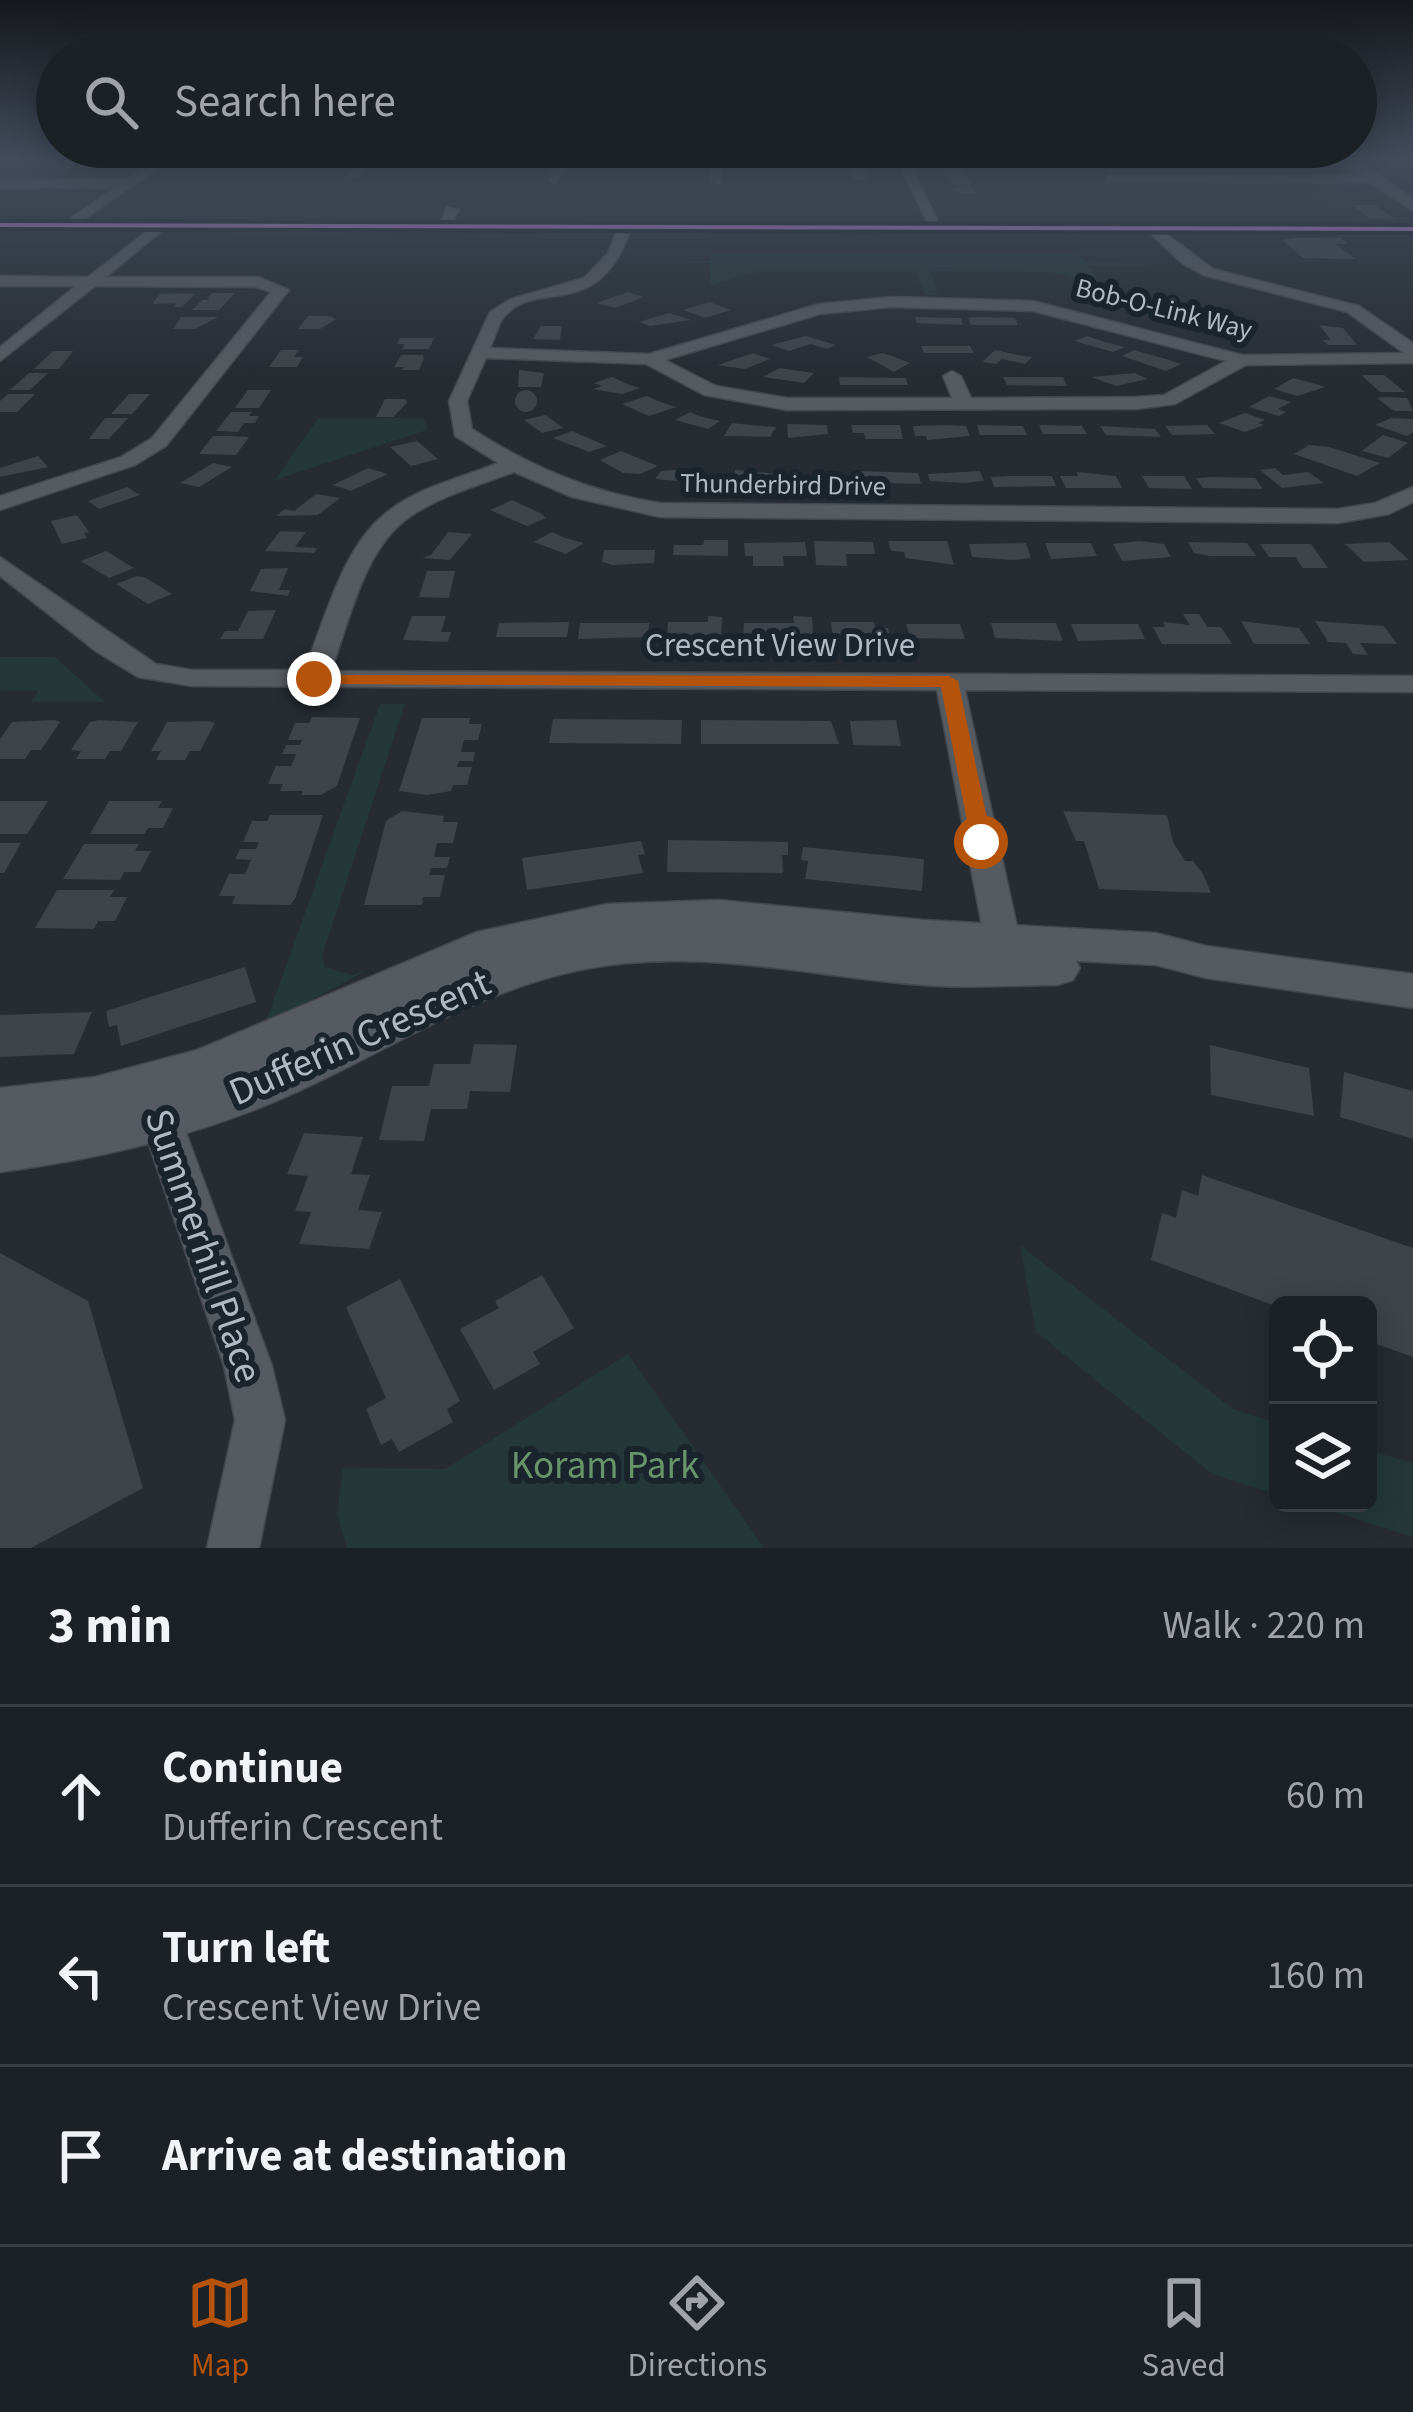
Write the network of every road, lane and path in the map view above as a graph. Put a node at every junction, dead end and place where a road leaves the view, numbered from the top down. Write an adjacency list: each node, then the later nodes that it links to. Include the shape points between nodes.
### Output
1 (154, 231): 5 (street)
2 (624, 231): 6 (street, Thunderbird Drive, via 607,272 508,306)
3 (1156, 231): 7 (street, via 1208,272 1353,309)
4 (0, 281): 5 (street)
5 (91, 282): 8 (street); 15 (street, via 258,282 281,290 159,442 128,461)
6 (479, 353): 9 (street, Bob-O-Link Way); 13 (street, Thunderbird Drive, via 458,401 462,432)
7 (1413, 355): 10 (street, Bob-O-Link Way)
8 (0, 356)
9 (650, 359): 10 (street, Bob-O-Link Way, via 819,309 891,302 1033,305); 12 (street, via 743,400)
10 (1242, 360): 12 (street, via 1168,400)
11 (952, 376): 12 (street)
12 (964, 404)
13 (512, 465): 14 (street, Thunderbird Drive, via 595,500 660,511 1338,516); 17 (street, via 391,520 372,543)
14 (1413, 494)
15 (0, 503)
16 (0, 564): 17 (street, Crescent View Drive, via 148,671)
17 (314, 679): 18 (street, Crescent View Drive)
18 (949, 681): 19 (street, Crescent View Drive); 20 (street)
19 (1413, 684)
20 (1005, 955): 21 (street, Dufferin Crescent, via 1160,968 1206,962); 22 (street, Dufferin Crescent, via 938,969 744,945 575,955 421,1004 278,1078)
21 (1413, 992)
22 (155, 1103): 23 (street, Dufferin Crescent); 24 (street, Dufferin Crescent, via 84,1139); 25 (street, Summerhill Place, via 260,1420)
23 (0, 1108)
24 (0, 1150)
25 (233, 1548)

